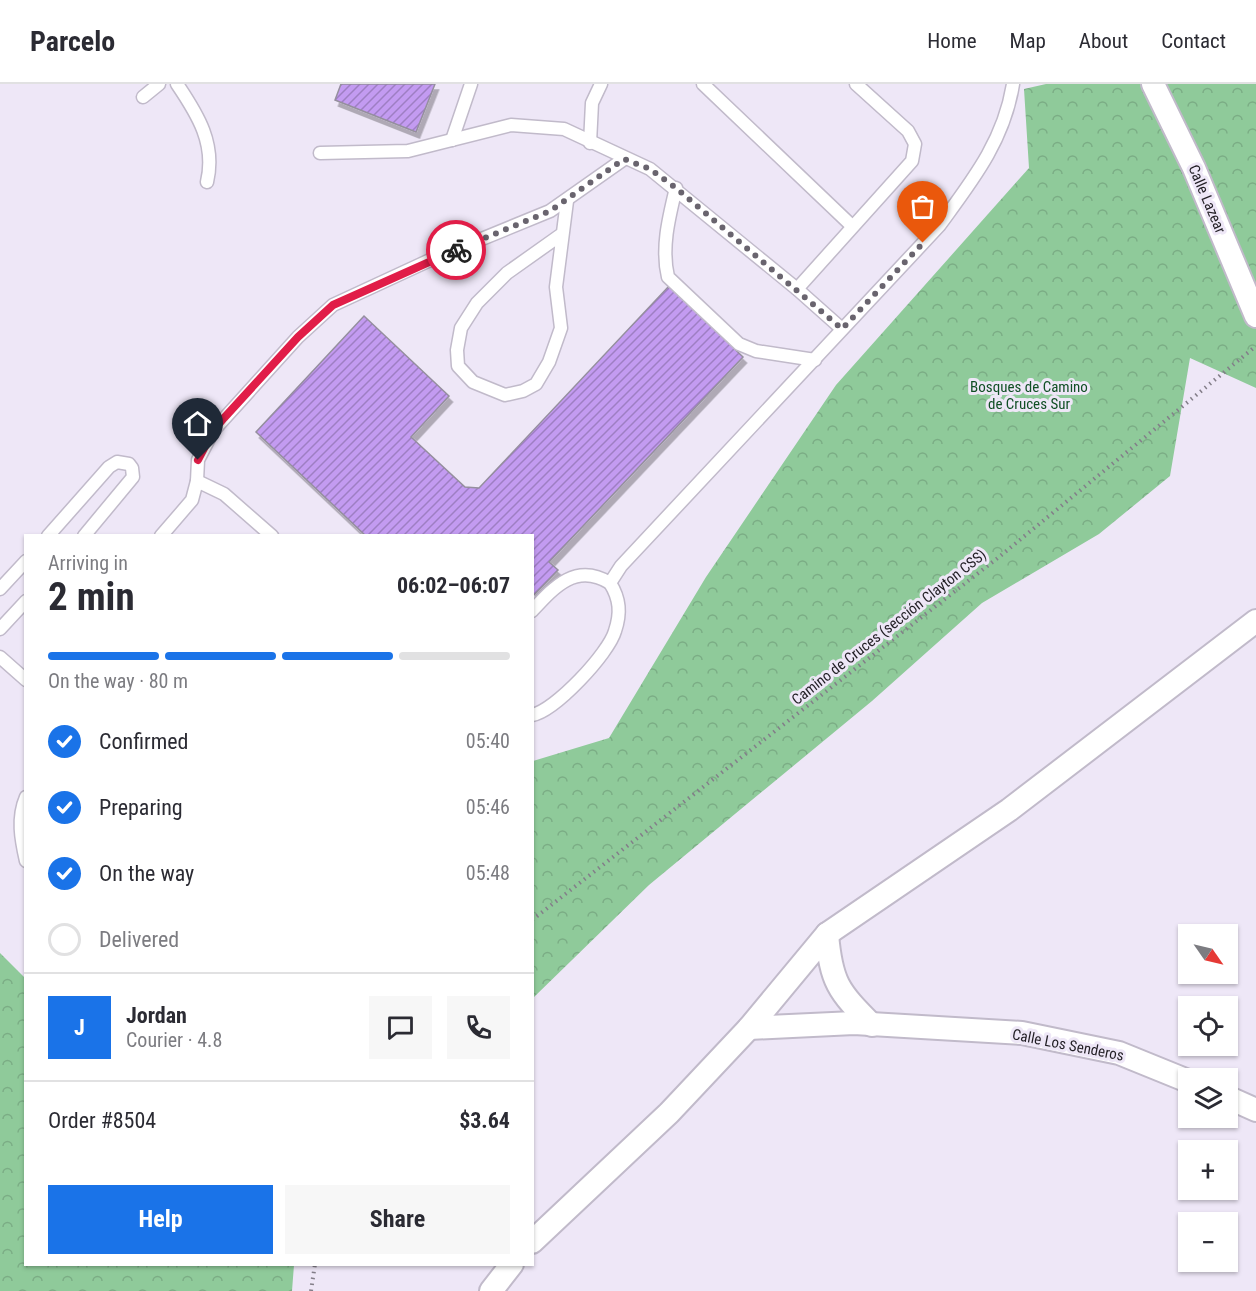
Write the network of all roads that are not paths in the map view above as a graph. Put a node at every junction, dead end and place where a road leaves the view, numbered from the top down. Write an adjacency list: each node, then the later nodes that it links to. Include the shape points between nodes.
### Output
1 (159, 84): 9 (lane)
2 (177, 84): 14 (lane, via 206,136 211,166)
3 (471, 84): 10 (lane)
4 (601, 84): 11 (lane, via 592,103)
5 (703, 84): 17 (lane)
6 (856, 84): 17 (lane, via 908,131 915,144 912,161)
7 (1013, 84): 21 (lane, via 1008,114 978,174 939,226)
8 (1154, 84): 20 (street, Calle Lazear)
9 (143, 97)
10 (452, 140): 11 (lane, via 511,125 564,129); 12 (lane, via 408,151)
11 (590, 143): 13 (lane)
12 (320, 153)
13 (624, 159): 15 (lane, via 650,169); 16 (lane)
14 (207, 182)
15 (676, 188): 19 (lane); 22 (lane, via 667,227 668,277 739,344 756,351)
16 (567, 201): 18 (lane); 23 (lane, via 333,305 298,337 213,431 198,460)
17 (852, 226): 19 (lane)
18 (562, 234): 18 (lane, via 556,287 561,328 556,349 541,376 524,391 505,396 474,382 458,366 461,328 477,303 507,273)
19 (797, 289): 21 (lane)
20 (1256, 316)
21 (842, 329): 22 (lane)
22 (815, 360): 29 (lane, via 621,566)
23 (197, 481): 26 (lane, via 192,500); 27 (lane, via 225,494)
24 (50, 534): 25 (lane, via 109,467 117,462 129,464 133,477)
25 (86, 534)
26 (163, 534)
27 (267, 534)
28 (24, 563): 30 (lane)
29 (610, 583): 32 (lane, via 598,576 568,578 556,584); 37 (lane, via 618,596 620,611 615,634 551,707)
30 (0, 589)
31 (24, 603): 34 (lane)
32 (534, 609)
33 (1256, 621): 40 (street, via 1009,810)
34 (0, 629)
35 (0, 657): 36 (lane)
36 (24, 678)
37 (534, 714)
38 (24, 802): 39 (lane)
39 (24, 847)
40 (827, 934): 41 (street, via 830,970 843,996); 42 (street)
41 (872, 1024): 42 (street, Calle Los Senderos); 43 (street, Calle Los Senderos, via 1022,1034 1119,1053)
42 (749, 1028): 46 (street, via 669,1113)
43 (1178, 1077)
44 (1238, 1102): 45 (street)
45 (1256, 1110)
46 (534, 1240)
47 (510, 1266): 48 (street)
48 (491, 1291)

